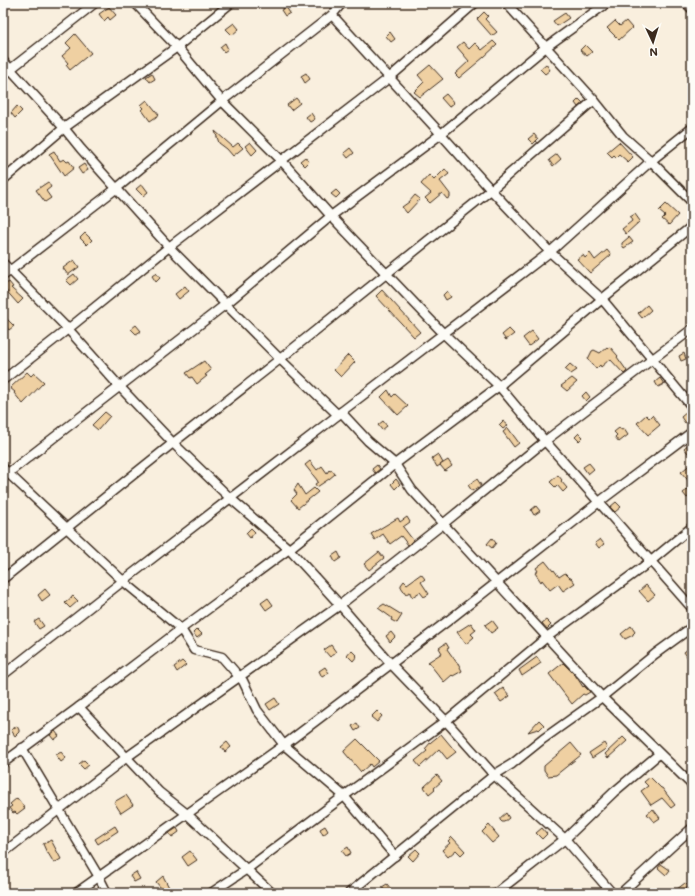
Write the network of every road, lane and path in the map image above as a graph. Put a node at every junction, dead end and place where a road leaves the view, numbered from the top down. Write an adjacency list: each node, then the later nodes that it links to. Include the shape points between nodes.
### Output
1 (95, 3): 14 (street)
2 (135, 3): 11 (street)
3 (231, 3): 11 (street)
4 (342, 3): 10 (street)
5 (475, 3): 16 (street)
6 (506, 3): 12 (street)
7 (607, 3): 12 (street)
8 (686, 3): 9 (street)
9 (692, 9)
10 (332, 15): 16 (street); 18 (street)
11 (177, 47): 18 (street); 19 (street)
12 (546, 47): 17 (street); 21 (street)
13 (3, 60): 14 (street)
14 (11, 69): 15 (street); 19 (street)
15 (3, 75)
16 (389, 78): 21 (street); 22 (street)
17 (594, 100): 23 (street, via 623,136); 26 (street)
18 (222, 101): 22 (street); 25 (street)
19 (64, 128): 24 (street); 25 (street)
20 (692, 128): 23 (street)
21 (441, 134): 26 (street); 28 (street)
22 (282, 161): 28 (street); 30 (street)
23 (651, 161): 27 (street); 31 (street)
24 (3, 180)
25 (116, 188): 30 (street); 33 (street)
26 (491, 190): 31 (street); 34 (street)
27 (692, 202)
28 (331, 216): 34 (street); 36 (street)
29 (692, 226): 35 (street)
30 (169, 247): 36 (street); 38 (street)
31 (550, 252): 35 (street); 39 (street)
32 (3, 263): 33 (street)
33 (6, 273): 38 (street)
34 (387, 274): 39 (street); 40 (street)
35 (602, 299): 41 (street); 43 (street)
36 (226, 304): 40 (street); 44 (street)
37 (692, 328): 41 (street)
38 (68, 329): 42 (street); 44 (street)
39 (443, 333): 43 (street); 46 (street)
40 (280, 359): 46 (street); 49 (street)
41 (652, 359): 45 (street); 48 (street)
42 (3, 380)
43 (499, 386): 48 (street); 50 (street)
44 (120, 387): 49 (street); 51 (street)
45 (692, 407)
46 (340, 414): 50 (street); 52 (street)
47 (692, 432): 53 (street)
48 (545, 441): 53 (street); 54 (street)
49 (173, 443): 52 (street); 56 (street)
50 (395, 464): 54 (street, via 412,490); 57 (street)
51 (5, 473): 56 (street)
52 (230, 498): 57 (street); 60 (street)
53 (599, 502): 58 (street); 61 (street)
54 (443, 524): 61 (street); 62 (street)
55 (692, 526): 58 (street)
56 (67, 528): 59 (street); 60 (street)
57 (289, 549): 62 (street); 65 (street)
58 (651, 561): 63 (street); 66 (street)
59 (3, 579)
60 (123, 581): 65 (street); 68 (street)
61 (497, 583): 66 (street); 67 (street)
62 (340, 605): 67 (street); 69 (street)
63 (692, 608)
64 (692, 627): 70 (street)
65 (181, 629): 69 (street, via 194,650 222,657); 71 (street)
66 (547, 637): 70 (street); 72 (street)
67 (391, 664): 72 (street); 73 (street)
68 (3, 675)
69 (240, 677): 73 (street, via 257,710); 76 (street)
70 (602, 697): 75 (street); 78 (street)
71 (79, 706): 74 (street); 76 (street)
72 (446, 721): 78 (street); 80 (street)
73 (284, 745): 80 (street); 82 (street)
74 (22, 748): 77 (street); 81 (street)
75 (659, 754): 79 (street); 84 (street)
76 (127, 757): 81 (street); 82 (street, via 159,792)
77 (3, 763)
78 (494, 775): 84 (street); 86 (street)
79 (692, 785)
80 (344, 796): 86 (street); 87 (street)
81 (59, 811): 85 (street); 88 (street)
82 (188, 814): 87 (street); 88 (street)
83 (692, 828): 96 (street)
84 (564, 839): 94 (street); 95 (street)
85 (3, 853)
86 (395, 856): 93 (street)
87 (247, 870): 91 (street); 92 (street)
88 (99, 877): 89 (street); 90 (street)
89 (76, 893)
90 (107, 893)
91 (212, 893)
92 (272, 893)
93 (349, 893)
94 (496, 893)
95 (612, 893)
96 (621, 893)

